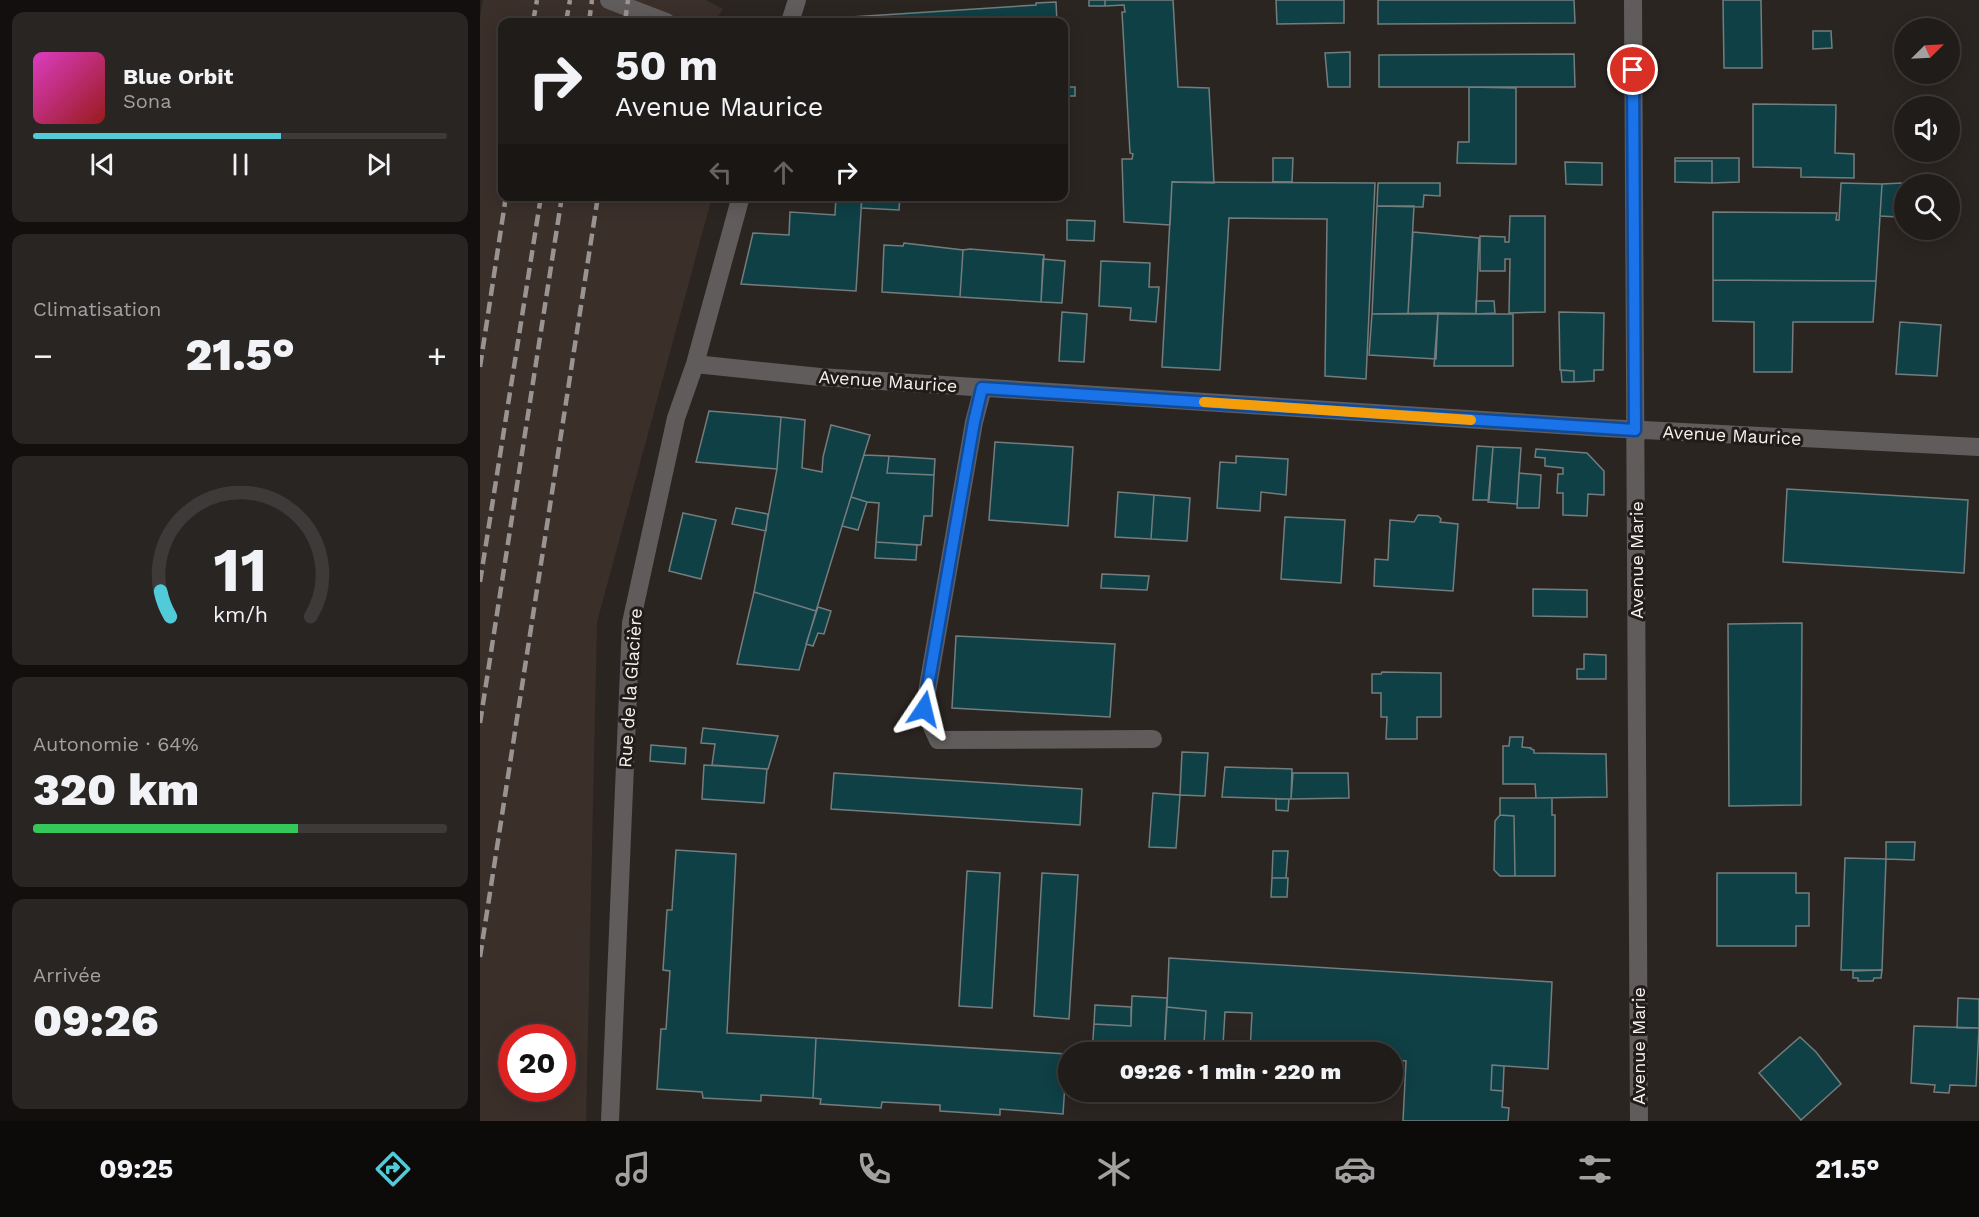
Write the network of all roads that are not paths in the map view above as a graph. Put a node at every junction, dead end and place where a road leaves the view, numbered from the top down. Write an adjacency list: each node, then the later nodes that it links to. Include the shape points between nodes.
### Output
1 (609, 0): 4 (street)
2 (797, 0): 5 (street)
3 (1633, 0): 9 (street, Avenue Marie)
4 (656, 18)
5 (791, 18)
6 (740, 201): 7 (street, Rue de la Glacière)
7 (695, 364): 8 (street, Avenue Maurice); 12 (street, Rue de la Glacière, via 676,418 631,623)
8 (982, 388): 9 (street, Avenue Maurice); 11 (street, via 924,709 938,740)
9 (1635, 430): 10 (street, Avenue Maurice); 13 (street, Avenue Marie)
10 (1979, 447)
11 (1153, 739)
12 (610, 1121)
13 (1639, 1121)

